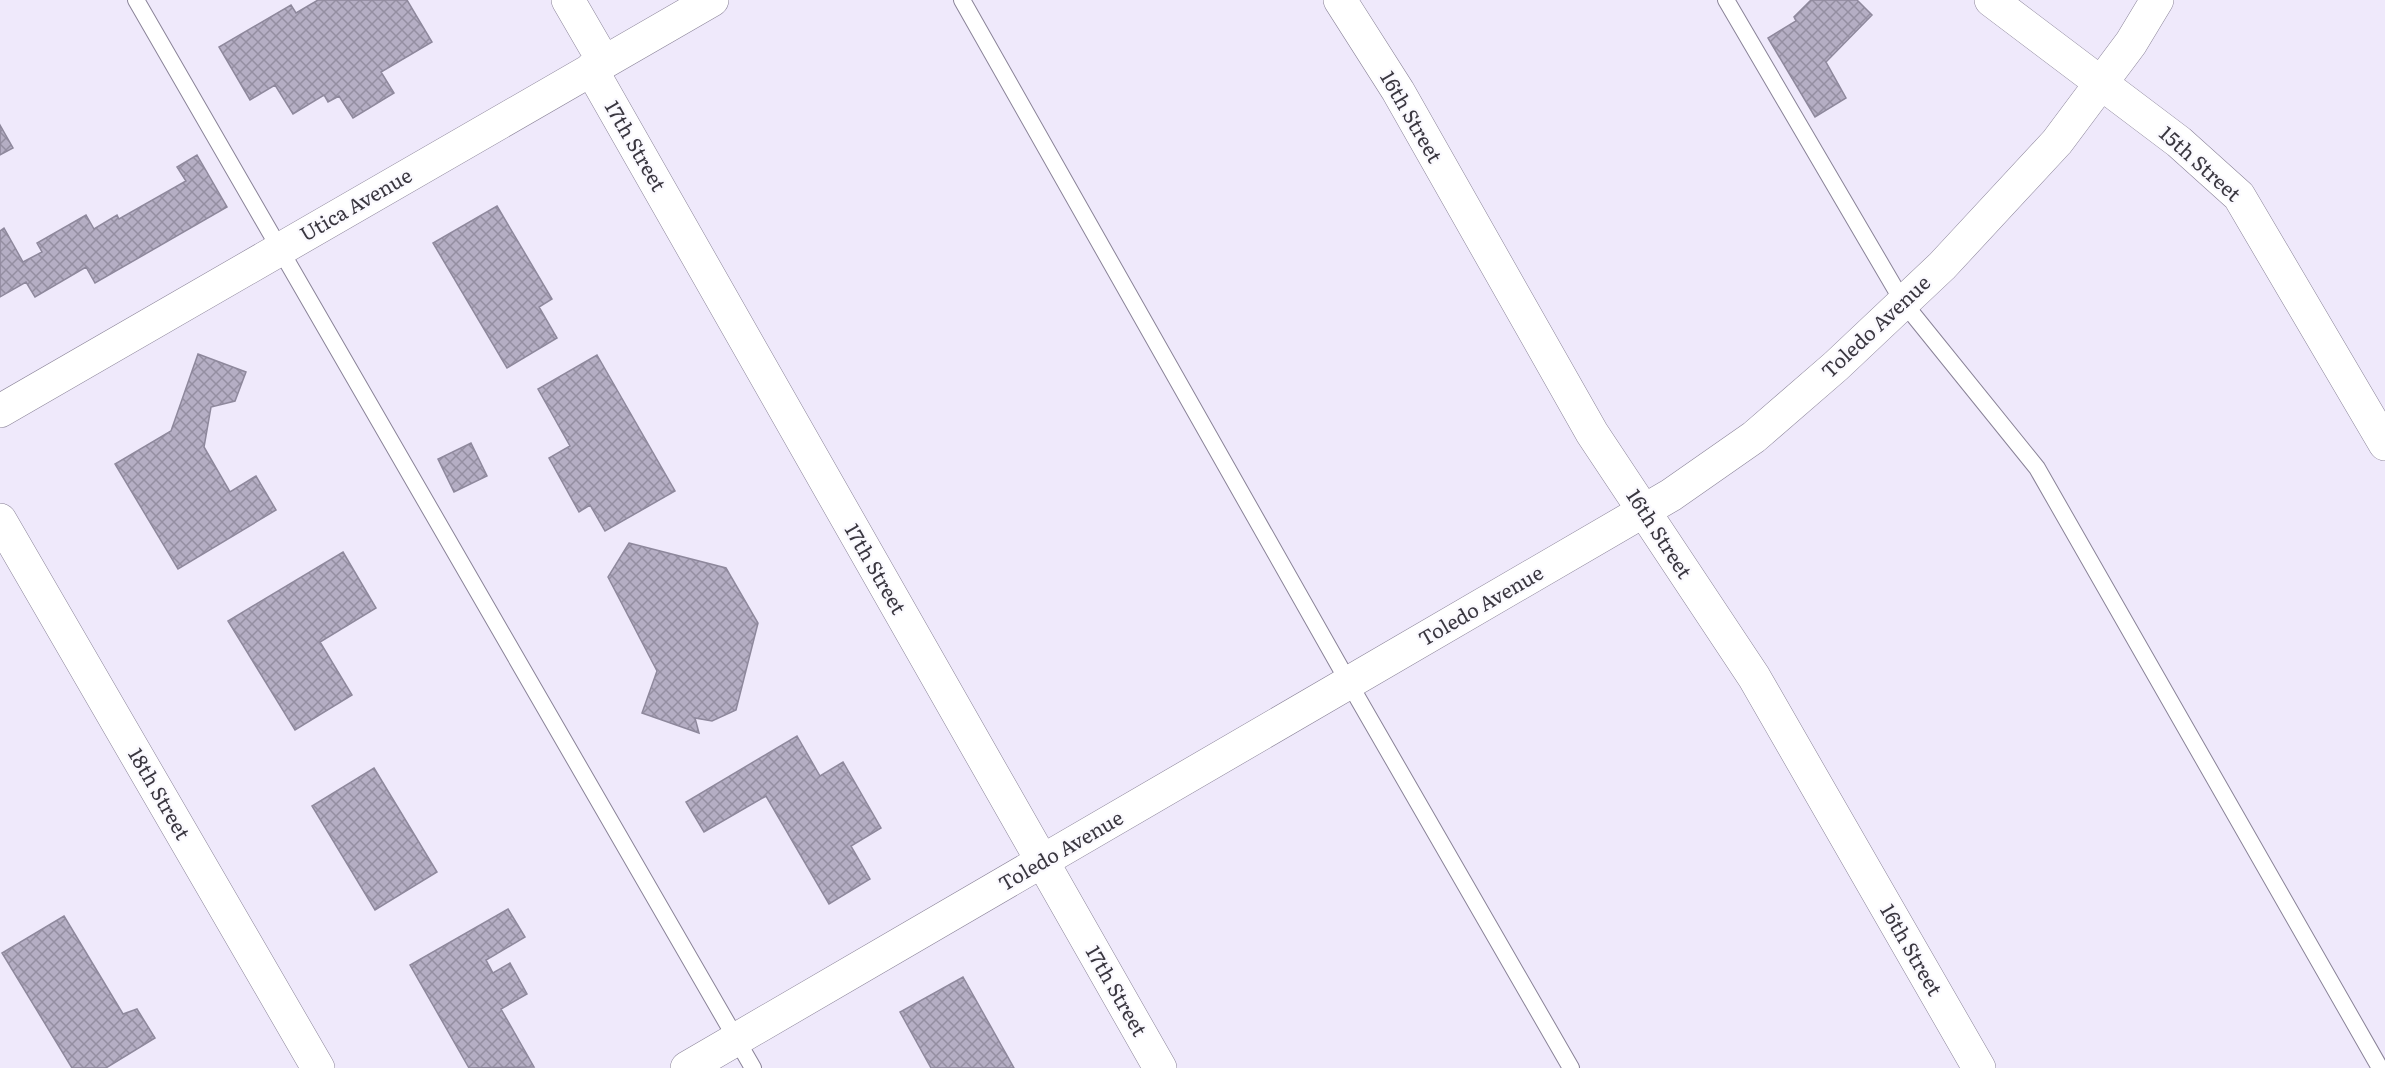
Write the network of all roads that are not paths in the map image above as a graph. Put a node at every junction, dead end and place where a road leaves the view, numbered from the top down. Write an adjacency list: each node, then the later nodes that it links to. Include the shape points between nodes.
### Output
1 (136, 0): 11 (lane)
2 (568, 0): 9 (street, 17th Street)
3 (712, 0): 9 (street, Utica Avenue)
4 (962, 0): 17 (lane)
5 (1341, 0): 15 (street, 16th Street, via 1398,91 1592,433)
6 (1726, 0): 12 (lane)
7 (1990, 0): 10 (street, 15th Street)
8 (2157, 0): 10 (street, Toledo Avenue)
9 (597, 66): 11 (street, Utica Avenue); 18 (street, 17th Street)
10 (2101, 84): 12 (street, Toledo Avenue, via 2057,142 1942,266); 14 (street, 15th Street, via 2179,142 2239,196)
11 (280, 249): 13 (street, Utica Avenue); 19 (lane)
12 (1903, 302): 15 (street, Toledo Avenue, via 1754,437); 26 (lane, via 2037,468)
13 (0, 411)
14 (2385, 444)
15 (1644, 511): 17 (street, Toledo Avenue); 25 (street, 16th Street, via 1754,677)
16 (0, 520): 20 (street, 18th Street)
17 (1349, 684): 18 (street, Toledo Avenue); 24 (lane)
18 (1042, 863): 19 (street, Toledo Avenue); 23 (street, 17th Street)
19 (737, 1039): 21 (street, Toledo Avenue); 22 (lane)
20 (318, 1068)
21 (687, 1068)
22 (753, 1068)
23 (1160, 1068)
24 (1571, 1068)
25 (1979, 1068)
26 (2380, 1068)

